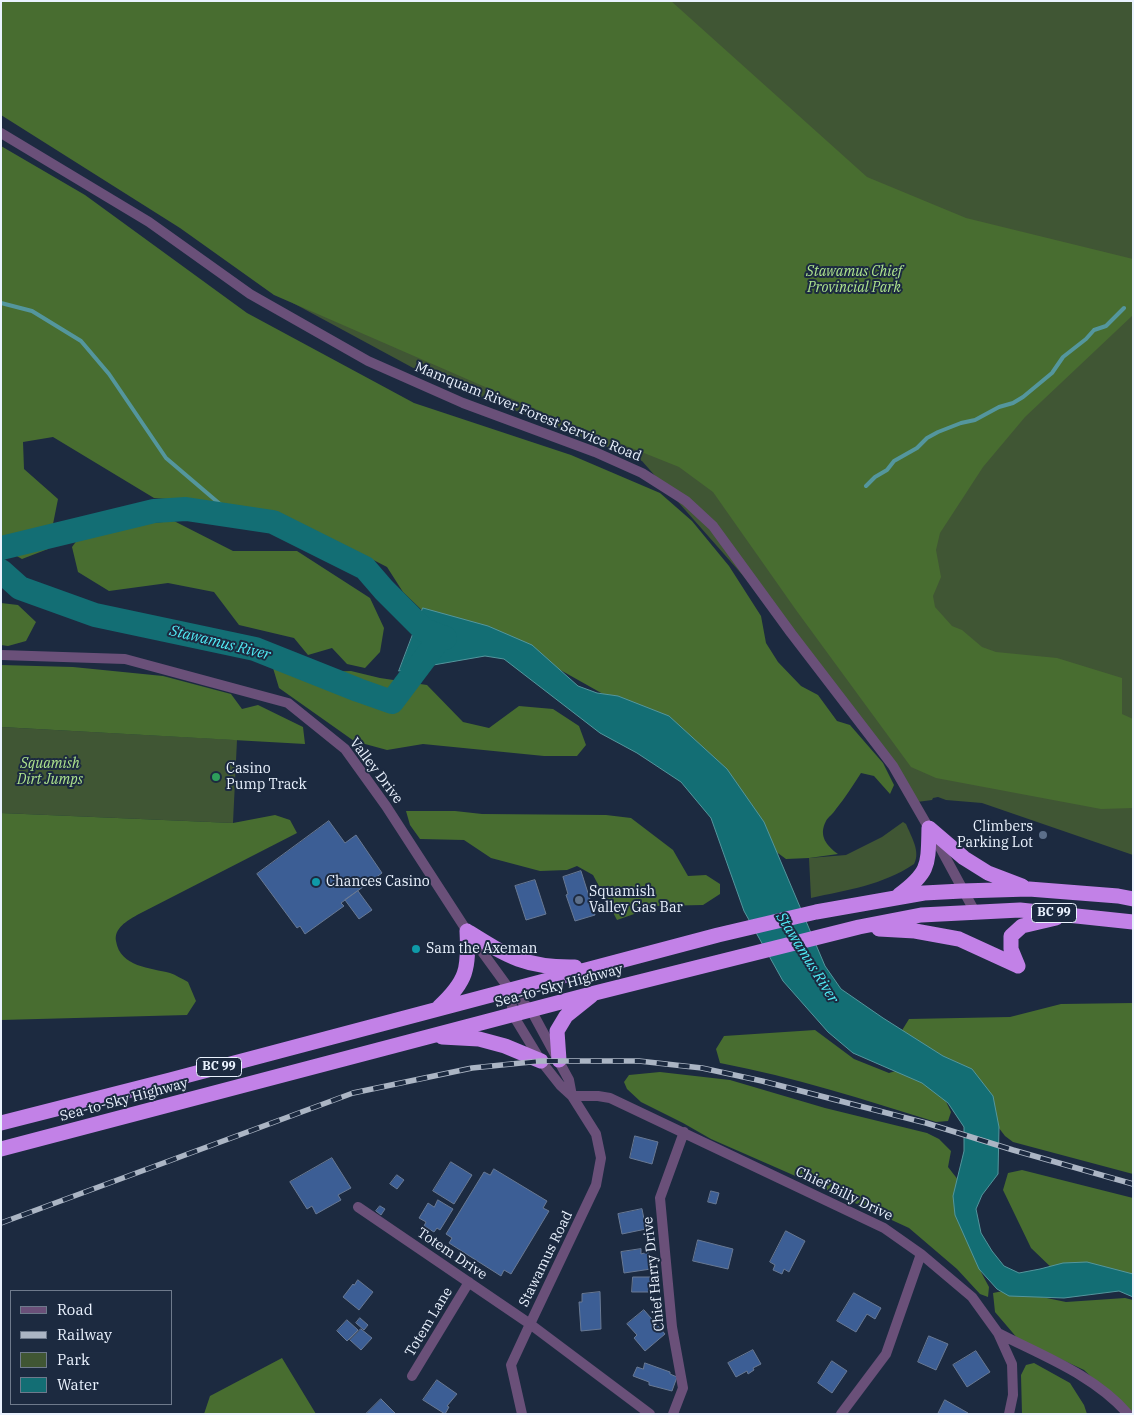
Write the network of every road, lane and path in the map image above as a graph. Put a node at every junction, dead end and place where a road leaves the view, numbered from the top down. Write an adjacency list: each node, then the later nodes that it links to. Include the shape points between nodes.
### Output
1 (1, 133): 3 (street, Mamquam River Forest Service Road, via 149,222 250,294 368,361 464,403 595,452 642,473 686,501 713,526 893,766)
2 (1, 655): 12 (street, Valley Drive, via 125,659 288,704 345,749)
3 (929, 828): 4 (highway, via 964,858 988,873); 5 (street, Mamquam River Forest Service Road); 6 (highway, via 927,865 915,883)
4 (1029, 889): 5 (highway, Sea-to-Sky Highway / BC 99); 7 (highway, Sea-to-Sky Highway / BC 99)
5 (962, 890): 6 (highway, Sea-to-Sky Highway / BC 99); 8 (street, Mamquam River Forest Service Road)
6 (896, 897): 13 (highway, Sea-to-Sky Highway / BC 99, via 718,935)
7 (1133, 899)
8 (975, 912): 9 (highway, Sea-to-Sky Highway / BC 99, via 1020,910); 11 (highway, Sea-to-Sky Highway / BC 99, via 920,915)
9 (1068, 915): 10 (highway, Sea-to-Sky Highway / BC 99); 11 (highway, via 1022,926 1011,936 1011,950 1018,966 958,939 915,931)
10 (1133, 922)
11 (859, 927): 15 (highway, Sea-to-Sky Highway / BC 99)
12 (467, 931): 13 (highway, via 526,963 552,967); 14 (street, Valley Drive); 16 (highway, via 464,978 454,993)
13 (599, 967): 14 (highway, Sea-to-Sky Highway / BC 99)
14 (510, 990): 16 (highway, Sea-to-Sky Highway / BC 99); 17 (street, Stawamus Road); 18 (street, Valley Drive)
15 (595, 993): 17 (highway, Sea-to-Sky Highway / BC 99); 20 (highway, via 566,1016 557,1031)
16 (436, 1009): 23 (highway, Sea-to-Sky Highway / BC 99)
17 (530, 1010): 18 (highway, Sea-to-Sky Highway / BC 99); 20 (street, Stawamus Road)
18 (513, 1015): 19 (highway, Sea-to-Sky Highway / BC 99); 21 (street, Stawamus Road)
19 (428, 1037): 21 (highway, via 480,1039); 25 (highway, Sea-to-Sky Highway / BC 99)
20 (559, 1060): 22 (street, Stawamus Road, via 569,1080)
21 (541, 1061): 22 (street, Stawamus Road)
22 (572, 1096): 24 (street, Chief Billy Drive, via 610,1098); 29 (street, Stawamus Road, via 596,1134 601,1158 596,1185)
23 (1, 1122)
24 (684, 1132): 27 (street, Chief Billy Drive, via 884,1228); 34 (street, Chief Harry Drive, via 660,1198 672,1327 683,1388)
25 (1, 1149)
26 (358, 1207): 28 (street, Totem Drive)
27 (921, 1254): 30 (street, Chief Billy Drive, via 972,1297); 35 (street, via 886,1354)
28 (469, 1282): 29 (street, Totem Drive); 31 (street, Totem Lane)
29 (530, 1324): 32 (street, via 511,1365); 33 (street, Stawamus Road)
30 (998, 1333): 36 (street, Chief Billy Drive, via 1012,1364 1013,1396); 37 (street, via 1088,1380)
31 (412, 1376)
32 (522, 1414)
33 (650, 1414)
34 (672, 1414)
35 (841, 1414)
36 (1009, 1414)
37 (1128, 1414)

